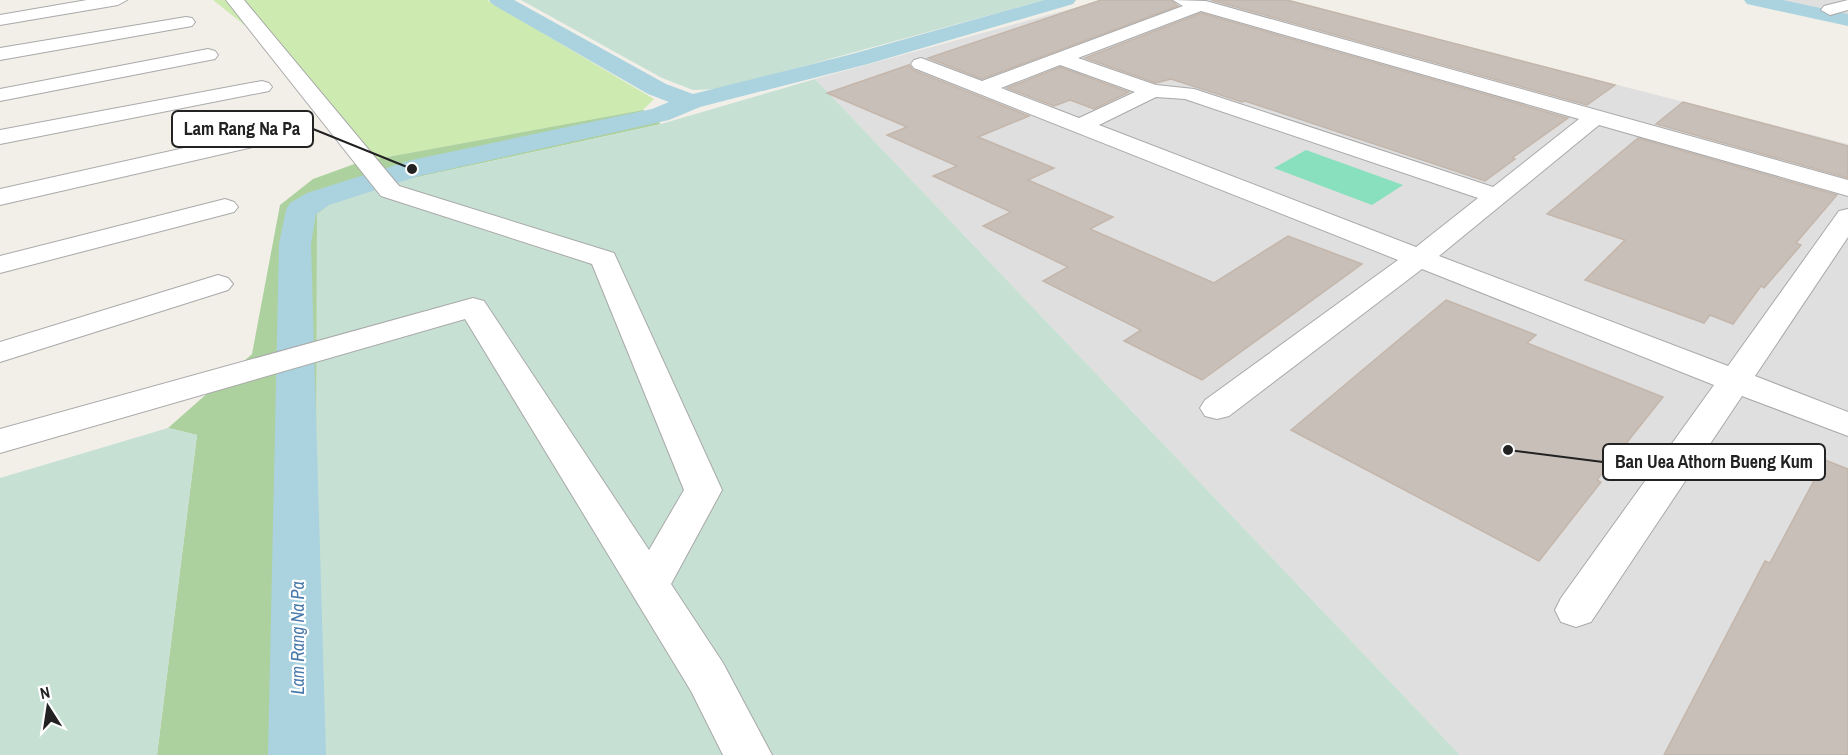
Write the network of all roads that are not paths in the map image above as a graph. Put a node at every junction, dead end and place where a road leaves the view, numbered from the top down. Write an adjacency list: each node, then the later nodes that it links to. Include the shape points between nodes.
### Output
1 (118, 0): 6 (street)
2 (235, 0): 33 (street, via 390,191 604,259 703,490)
3 (1191, 3): 10 (street); 16 (street)
4 (1848, 5): 5 (street)
5 (1830, 10)
6 (0, 20)
7 (186, 22): 8 (street)
8 (0, 54)
9 (208, 55): 15 (street)
10 (1060, 58): 13 (street); 14 (street)
11 (921, 64): 13 (street)
12 (262, 87): 19 (street)
13 (984, 87): 17 (street)
14 (1153, 91): 17 (street); 21 (street, via 1210,99)
15 (0, 95)
16 (1595, 117): 20 (street); 21 (street)
17 (1081, 124): 25 (street)
18 (279, 134): 22 (street)
19 (0, 137)
20 (1848, 188)
21 (1496, 196): 25 (street)
22 (0, 197)
23 (225, 207): 26 (street)
24 (1848, 218): 29 (street)
25 (1419, 258): 29 (street); 30 (street)
26 (0, 265)
27 (218, 284): 28 (street)
28 (0, 352)
29 (1736, 382): 31 (street); 34 (street)
30 (1217, 408)
31 (1848, 425)
32 (0, 441): 33 (street, via 473,307)
33 (649, 585): 35 (street, via 708,677)
34 (1576, 610)
35 (748, 755)

